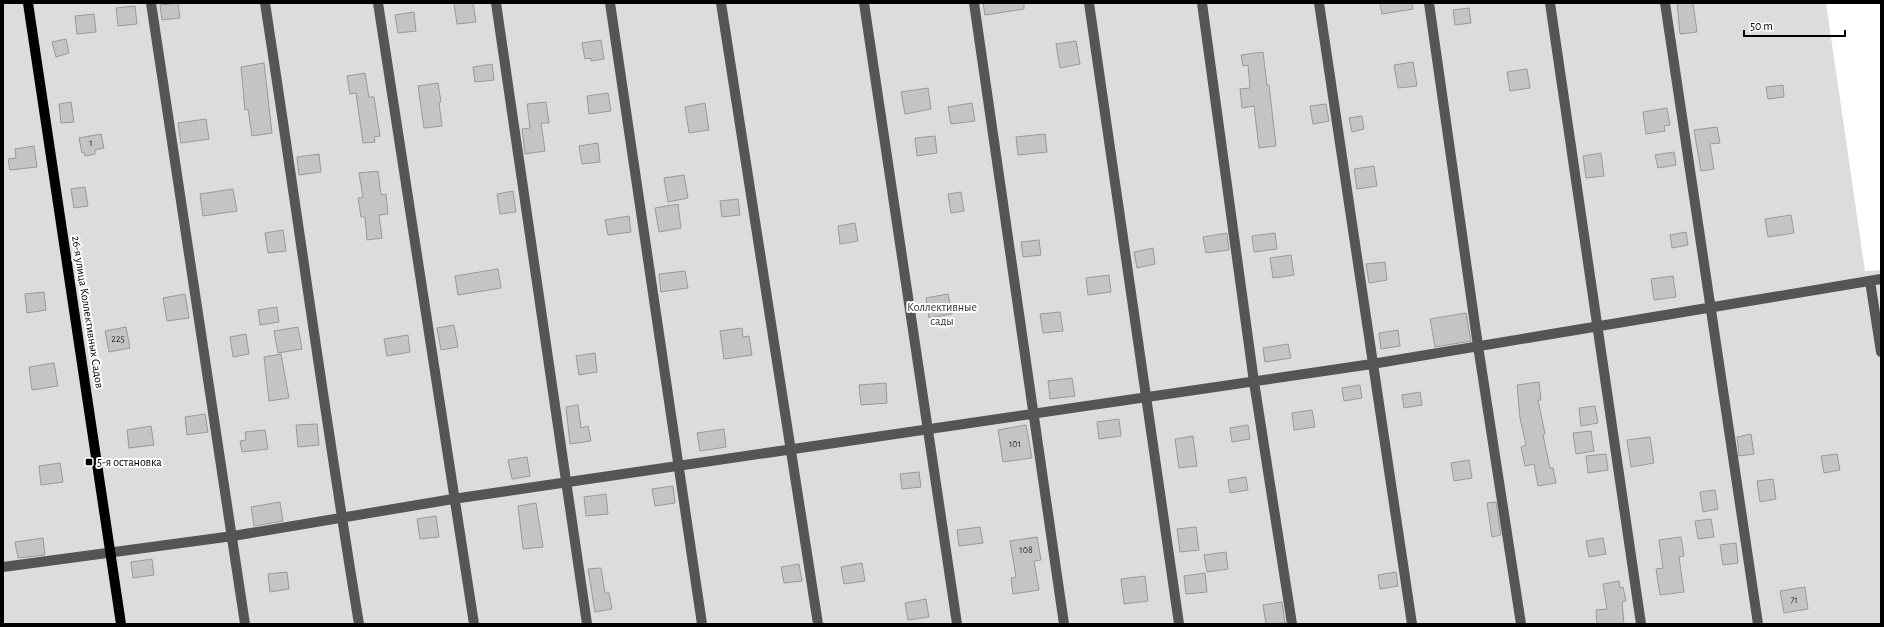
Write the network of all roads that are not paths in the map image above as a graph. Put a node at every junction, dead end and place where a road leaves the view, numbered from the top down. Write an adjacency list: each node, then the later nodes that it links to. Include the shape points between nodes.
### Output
1 (28, 3): 33 (main road, 26-я улица Коллективных Садов)
2 (152, 3): 32 (street)
3 (265, 3): 31 (street)
4 (378, 3): 30 (street)
5 (496, 3): 29 (street)
6 (610, 3): 28 (street)
7 (721, 3): 27 (street)
8 (864, 3): 26 (street)
9 (974, 3): 25 (street)
10 (1089, 3): 24 (street)
11 (1202, 3): 23 (street)
12 (1319, 3): 22 (street)
13 (1429, 3): 20 (street)
14 (1550, 3): 19 (street)
15 (1665, 3): 18 (street)
16 (1881, 279): 17 (street)
17 (1870, 281): 18 (street); 21 (street)
18 (1710, 308): 19 (street); 49 (street)
19 (1597, 327): 20 (street); 48 (street)
20 (1478, 346): 22 (street); 47 (street)
21 (1881, 352)
22 (1372, 364): 23 (street); 46 (street)
23 (1254, 382): 24 (street); 45 (street)
24 (1145, 398): 25 (street); 44 (street)
25 (1033, 414): 26 (street); 43 (street)
26 (928, 429): 27 (street); 42 (street)
27 (791, 450): 28 (street); 41 (street)
28 (678, 466): 29 (street); 40 (street)
29 (566, 483): 30 (street); 39 (street)
30 (453, 499): 31 (street); 38 (street)
31 (342, 518): 32 (street); 37 (street)
32 (233, 536): 33 (street); 36 (street)
33 (111, 553): 34 (street); 35 (main road, 26-я улица Коллективных Садов)
34 (3, 567)
35 (122, 624)
36 (245, 624)
37 (359, 624)
38 (474, 624)
39 (588, 624)
40 (702, 624)
41 (818, 624)
42 (956, 624)
43 (1064, 624)
44 (1179, 624)
45 (1292, 624)
46 (1412, 624)
47 (1521, 624)
48 (1641, 624)
49 (1758, 624)

